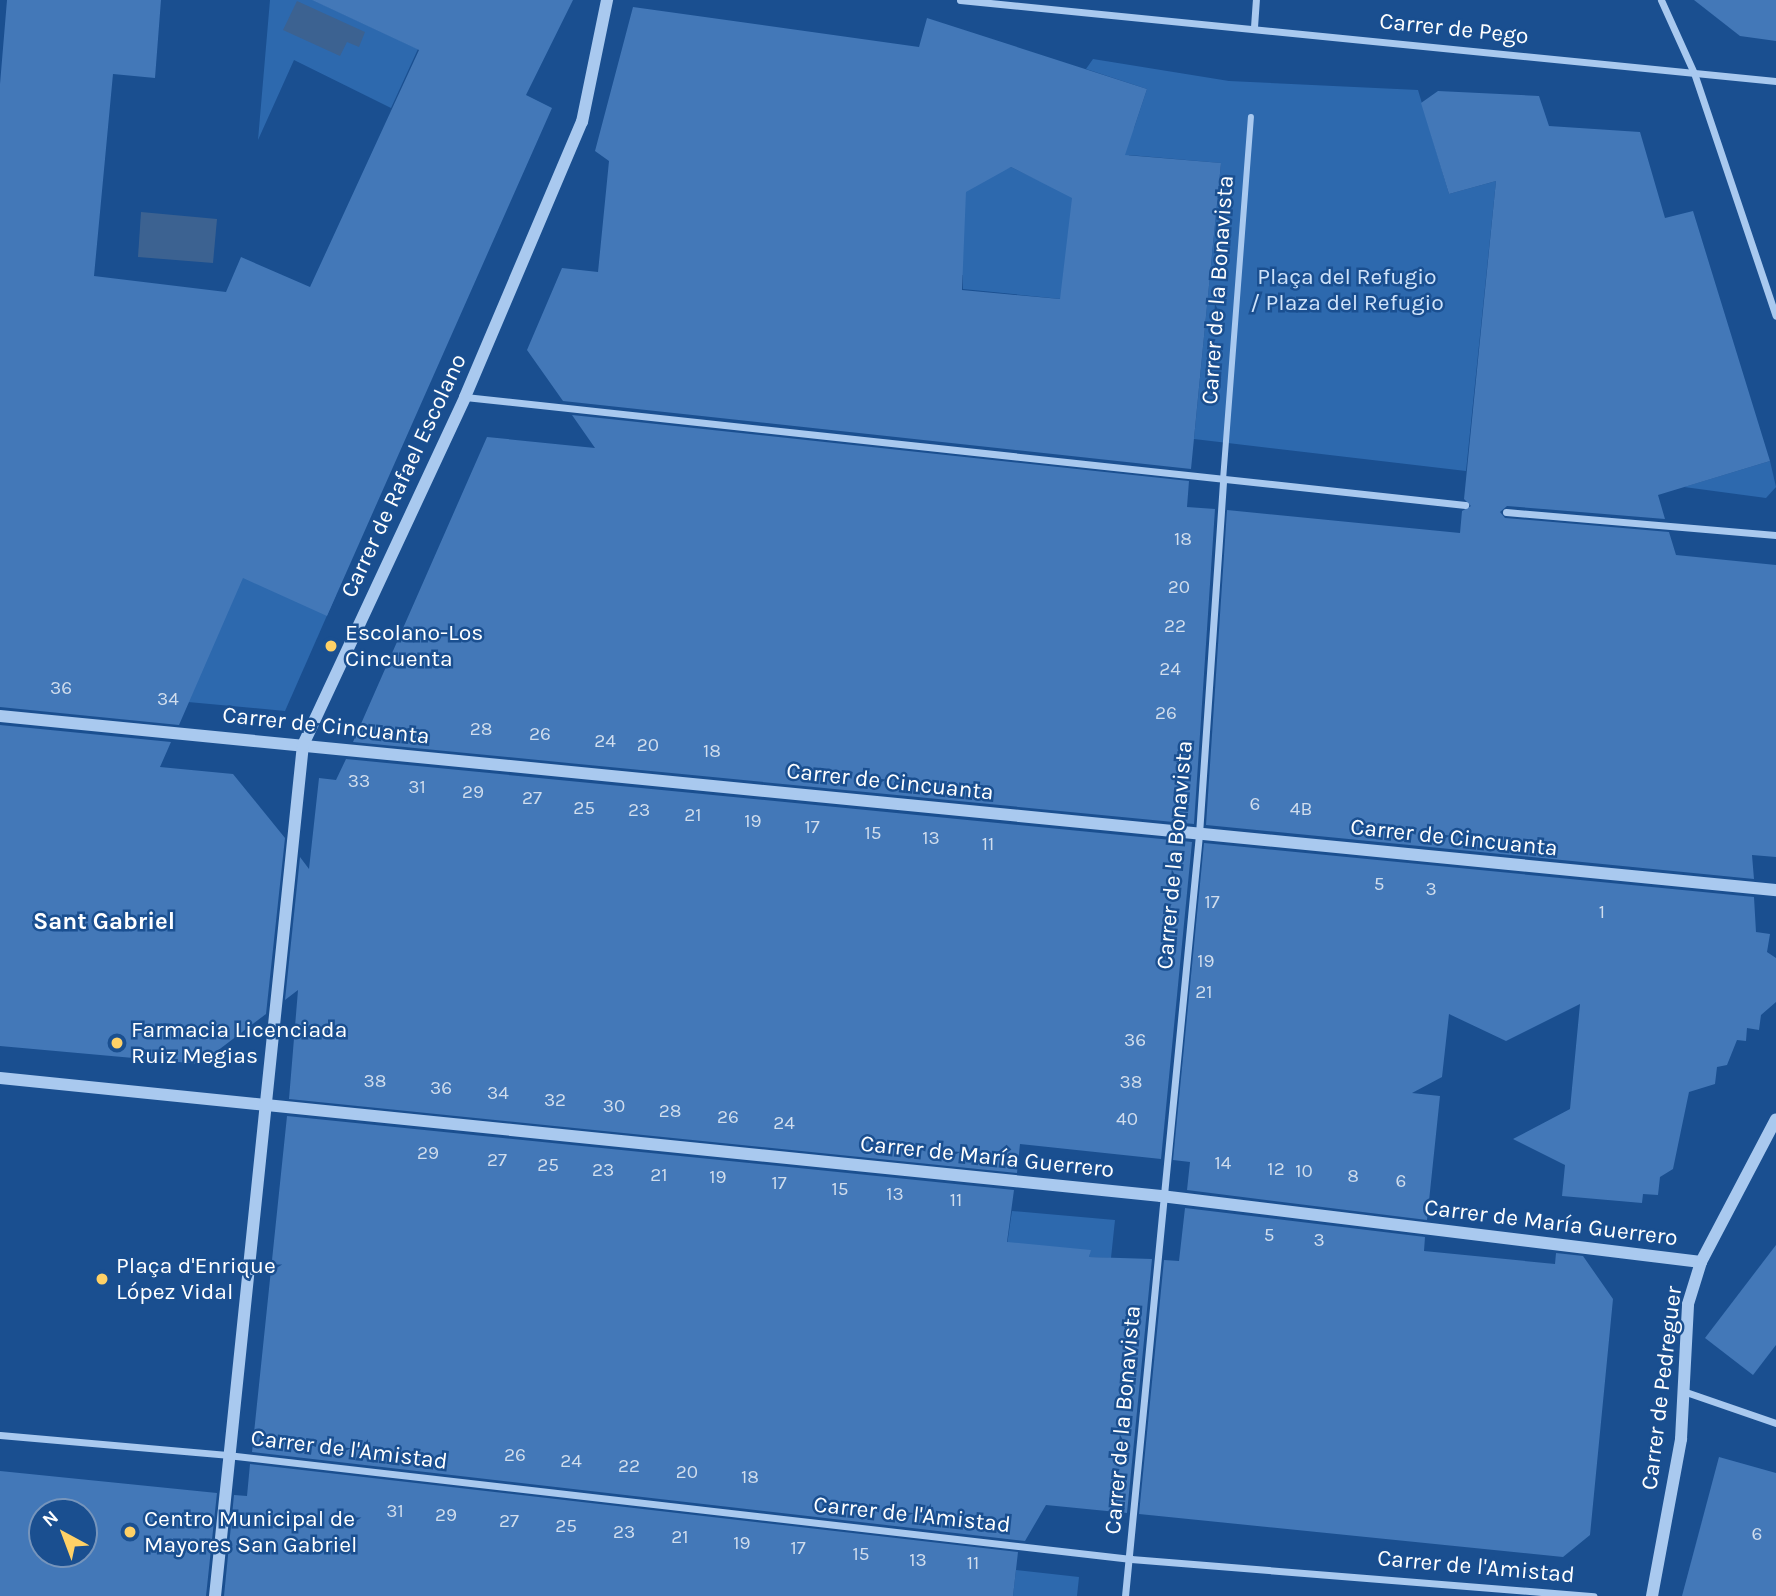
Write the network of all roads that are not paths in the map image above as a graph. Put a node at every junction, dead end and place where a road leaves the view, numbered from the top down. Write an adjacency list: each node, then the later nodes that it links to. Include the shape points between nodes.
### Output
1 (607, 0): 11 (street, Carrer de Rafael Escolano, via 582,122)
2 (960, 0): 3 (street, Carrer de Pego)
3 (969, 0): 6 (street, Carrer de Pego)
4 (1256, 0): 6 (street)
5 (1661, 0): 7 (street)
6 (1254, 27): 7 (street, Carrer de Pego)
7 (1694, 73): 8 (street, Carrer de Pego); 10 (street)
8 (1776, 81)
9 (1251, 117): 12 (street, Carrer de la Bonavista)
10 (1776, 316)
11 (465, 397): 12 (street); 17 (street, Carrer de Rafael Escolano)
12 (1223, 480): 13 (street); 18 (street, Carrer de la Bonavista)
13 (1465, 505)
14 (1506, 512): 15 (street)
15 (1776, 535)
16 (0, 716): 17 (street, Carrer de Cincuanta)
17 (303, 745): 18 (street, Carrer de Cincuanta); 21 (street, Carrer de Rafael Escolano)
18 (1199, 834): 19 (street, Carrer de Cincuanta); 23 (street, Carrer de la Bonavista)
19 (1776, 890)
20 (0, 1077): 21 (street)
21 (268, 1103): 23 (street, Carrer de María Guerrero); 28 (street)
22 (1776, 1119): 24 (street, Carrer de Pedreguer)
23 (1161, 1196): 24 (street, Carrer de María Guerrero); 29 (street, Carrer de la Bonavista)
24 (1701, 1262): 25 (street, Carrer de Pedreguer, via 1688,1304)
25 (1683, 1391): 26 (street); 33 (street, Carrer de Pedreguer, via 1681,1439)
26 (1776, 1423)
27 (0, 1435): 28 (street)
28 (228, 1455): 29 (street, Carrer de l'Amistad); 30 (street)
29 (1131, 1559): 31 (street, Carrer de la Bonavista); 32 (street, Carrer de l'Amistad)
30 (215, 1596)
31 (1125, 1596)
32 (1594, 1596)
33 (1651, 1596)

